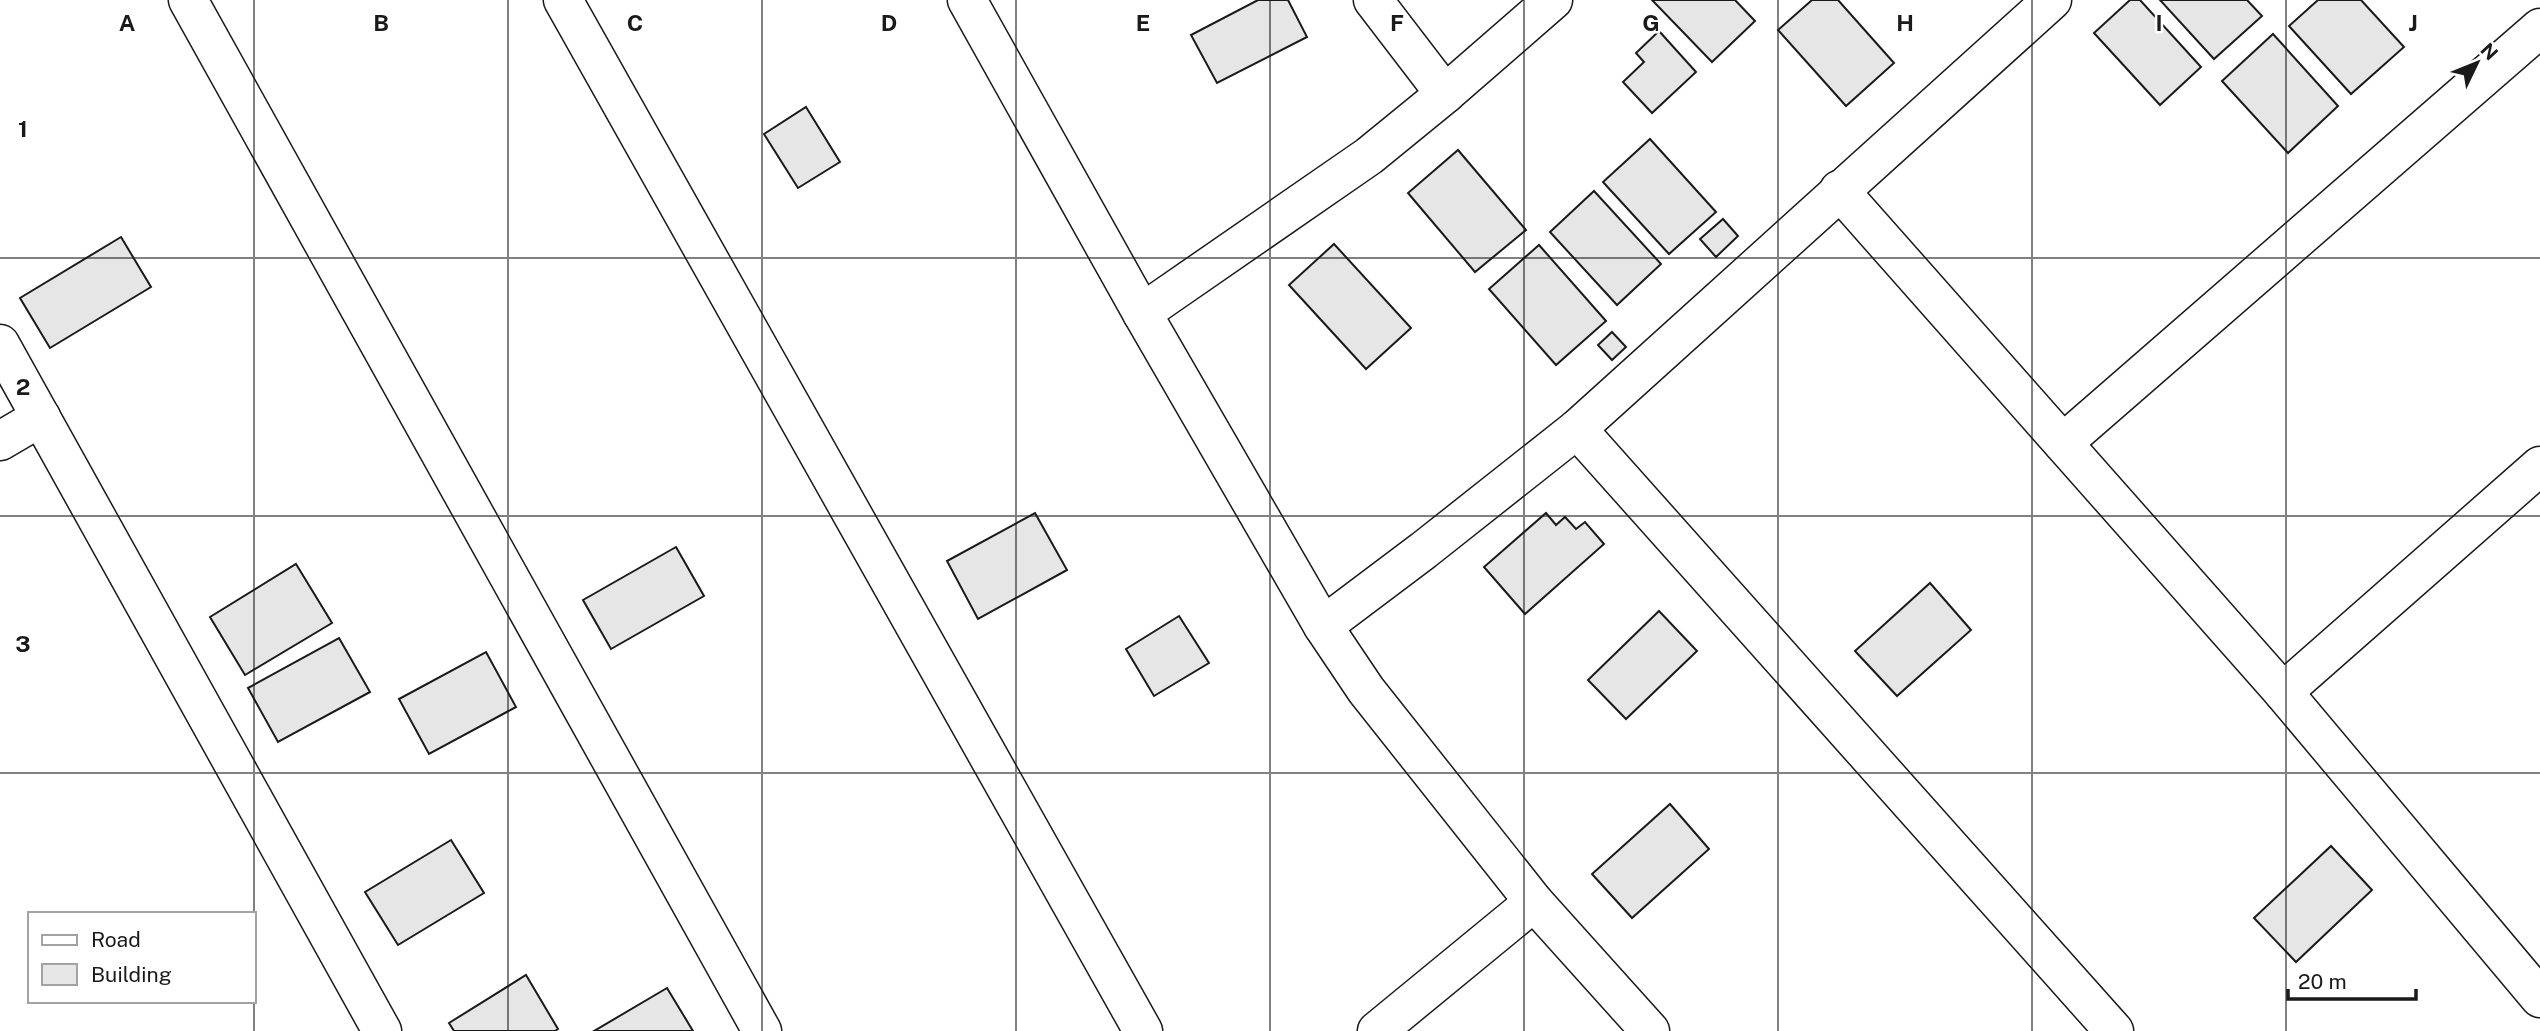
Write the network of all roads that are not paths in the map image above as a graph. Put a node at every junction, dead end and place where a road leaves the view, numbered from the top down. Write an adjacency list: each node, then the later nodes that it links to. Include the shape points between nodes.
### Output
1 (188, 0): 22 (street)
2 (563, 0): 23 (street)
3 (967, 0): 10 (street)
4 (1373, 0): 8 (street)
5 (1553, 0): 8 (street)
6 (2052, 0): 9 (street)
7 (2540, 28): 15 (street)
8 (1445, 94): 10 (street, via 1369,156)
9 (1839, 190): 13 (street); 15 (street)
10 (1142, 313): 17 (street)
11 (0, 344): 12 (street)
12 (41, 417): 14 (street); 21 (street)
13 (1577, 429): 17 (street); 26 (street)
14 (0, 441)
15 (2063, 443): 18 (street)
16 (2533, 486): 18 (street)
17 (1323, 626): 19 (street, via 1366,690)
18 (2283, 692): 20 (street)
19 (1534, 902): 24 (street); 25 (street)
20 (2540, 998)
21 (382, 1031)
22 (762, 1031)
23 (1143, 1031)
24 (1377, 1031)
25 (1650, 1031)
26 (2115, 1031)

